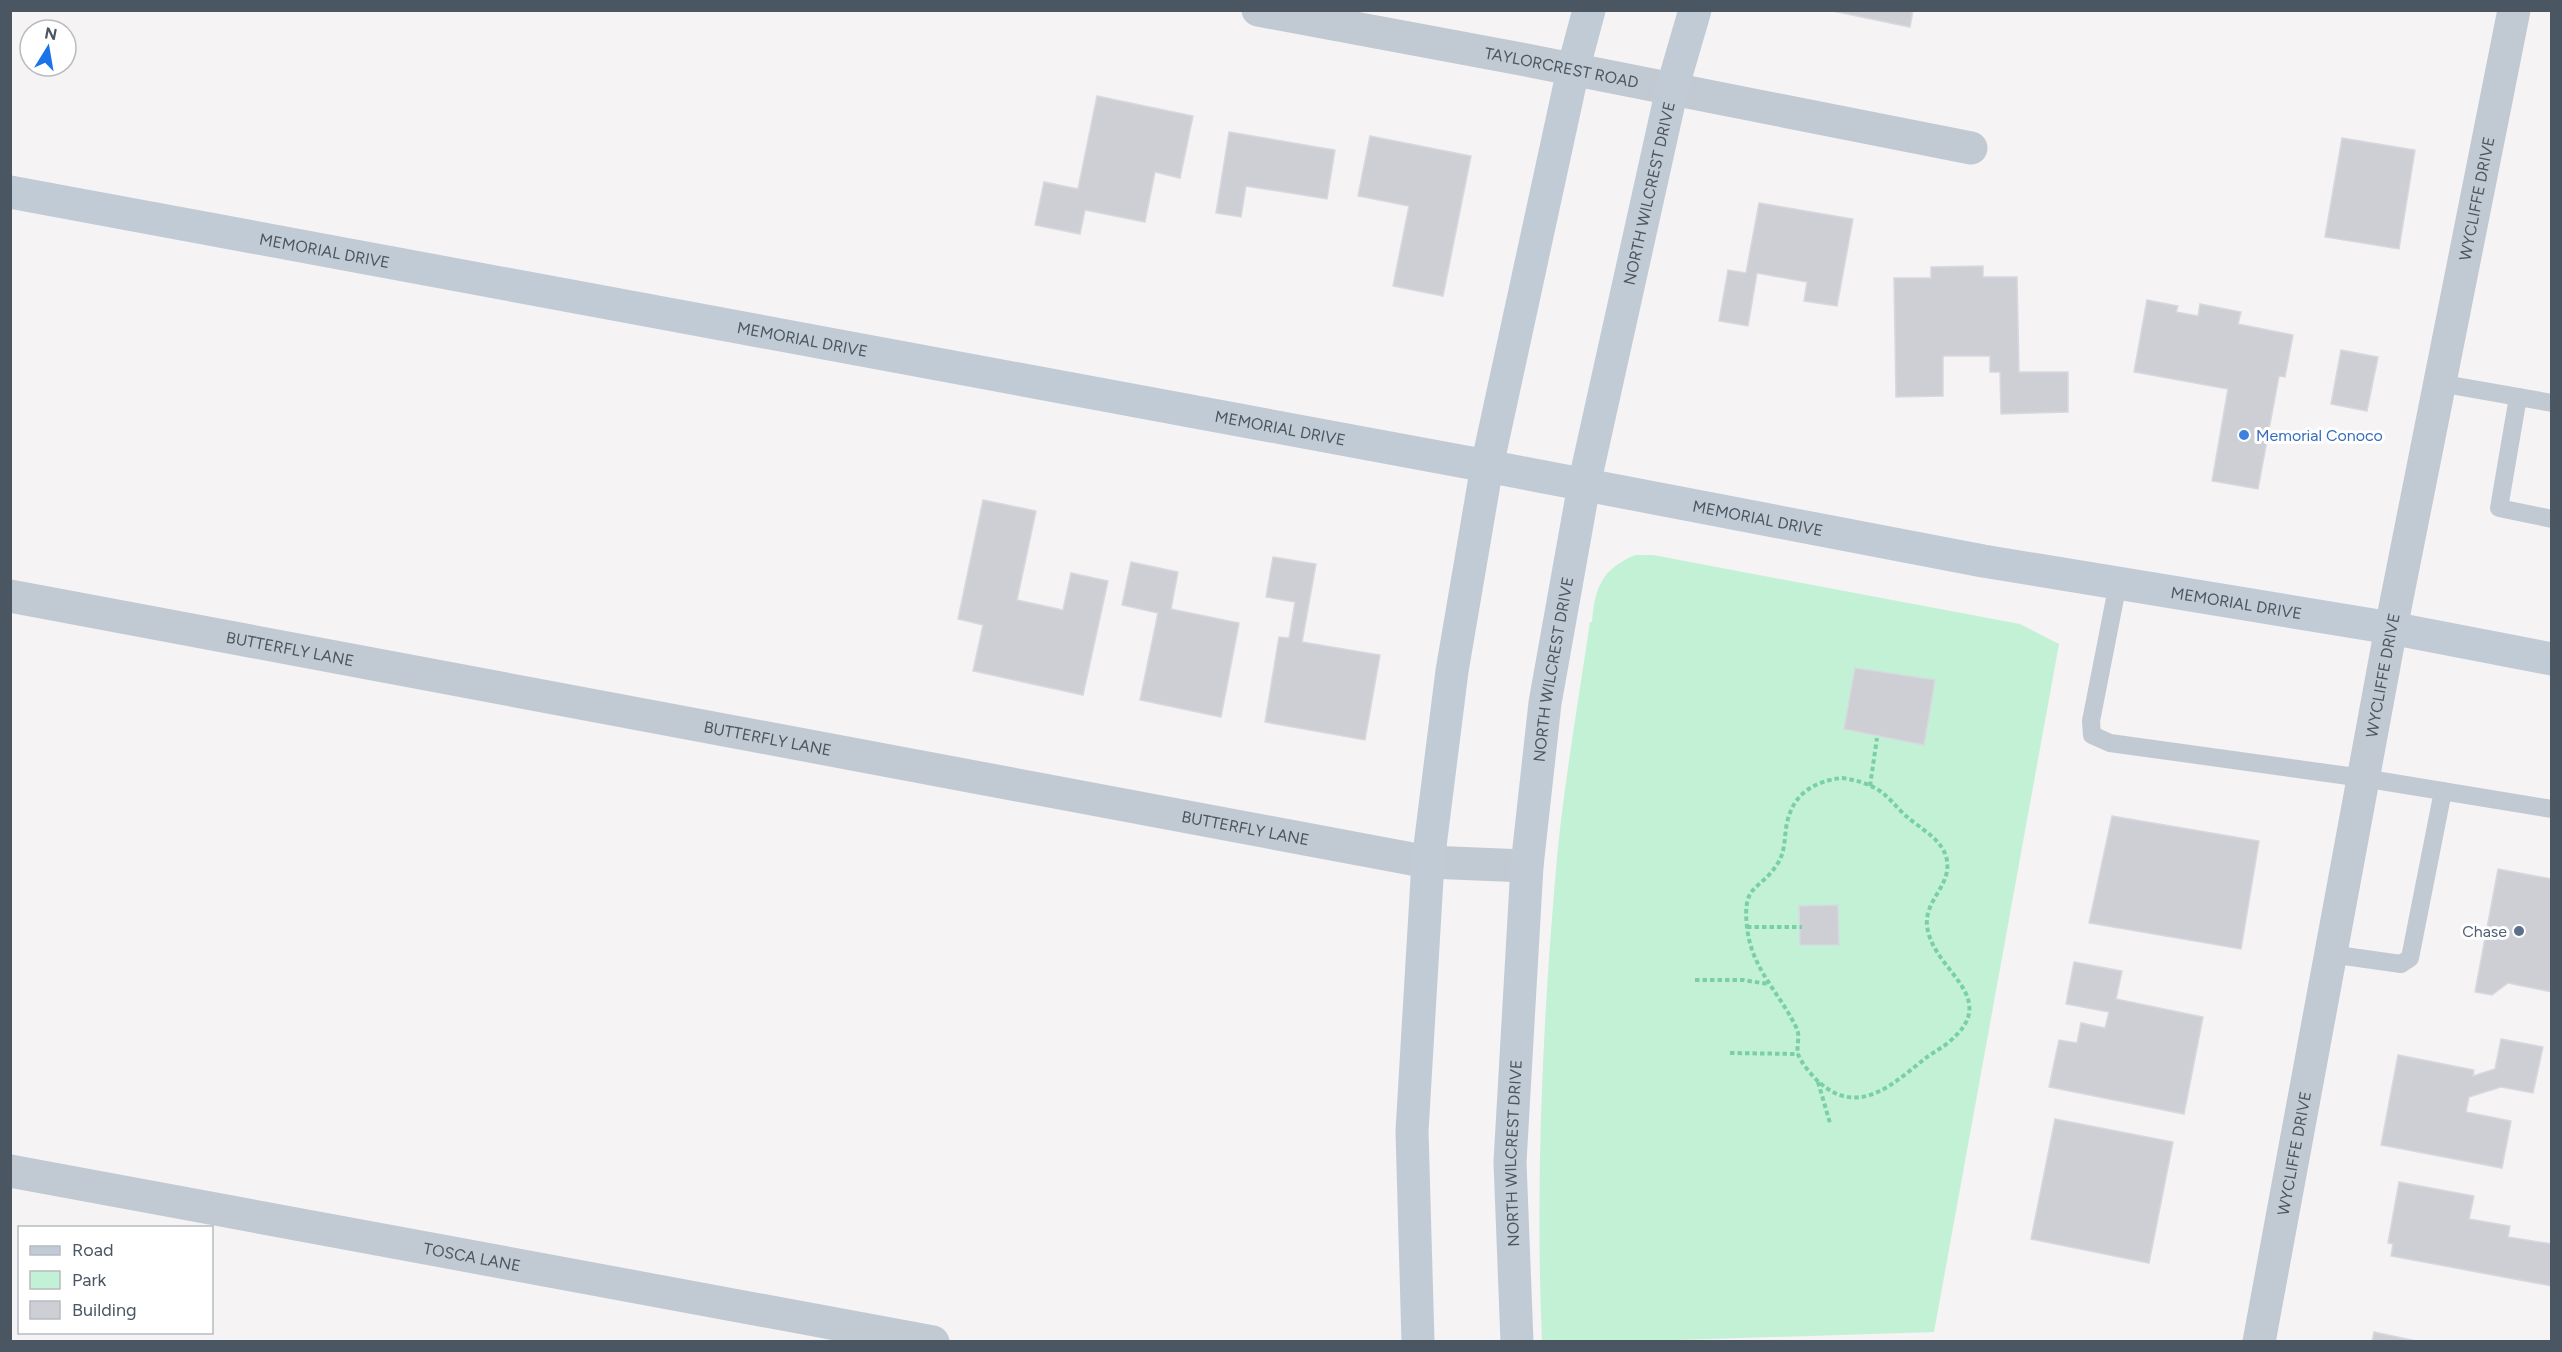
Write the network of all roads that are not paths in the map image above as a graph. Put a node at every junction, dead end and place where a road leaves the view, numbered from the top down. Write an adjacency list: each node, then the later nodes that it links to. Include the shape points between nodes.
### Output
1 (1258, 10): 5 (street, TAYLORCREST ROAD)
2 (1589, 10): 5 (main road)
3 (1695, 10): 6 (main road, NORTH WILCREST DRIVE)
4 (2514, 10): 9 (street, WYCLIFFE DRIVE)
5 (1573, 70): 6 (street, TAYLORCREST ROAD); 12 (main road)
6 (1672, 89): 7 (street, TAYLORCREST ROAD); 13 (main road, NORTH WILCREST DRIVE)
7 (1971, 148)
8 (10, 192): 12 (main road, MEMORIAL DRIVE)
9 (2439, 383): 10 (lane); 17 (street, WYCLIFFE DRIVE)
10 (2518, 397): 11 (lane); 14 (lane, via 2499,508)
11 (2552, 404)
12 (1487, 466): 13 (main road, MEMORIAL DRIVE); 22 (main road, via 1452,671)
13 (1584, 485): 15 (main road, MEMORIAL DRIVE); 23 (main road, NORTH WILCREST DRIVE, via 1545,703)
14 (2552, 519)
15 (2118, 583): 17 (main road, MEMORIAL DRIVE); 19 (lane, via 2091,721 2092,735 2110,743)
16 (10, 596): 22 (street, BUTTERFLY LANE)
17 (2391, 628): 18 (main road, MEMORIAL DRIVE); 19 (street, WYCLIFFE DRIVE)
18 (2552, 658)
19 (2363, 778): 20 (lane); 24 (street, WYCLIFFE DRIVE)
20 (2443, 791): 21 (lane); 24 (lane, via 2410,958 2401,964)
21 (2552, 809)
22 (1428, 862): 23 (street, BUTTERFLY LANE); 27 (main road, via 1412,1131)
23 (1527, 866): 28 (main road, NORTH WILCREST DRIVE, via 1510,1162)
24 (2330, 954): 29 (street, WYCLIFFE DRIVE)
25 (10, 1171): 26 (street, TOSCA LANE)
26 (933, 1341)
27 (1418, 1341)
28 (1517, 1341)
29 (2259, 1341)

